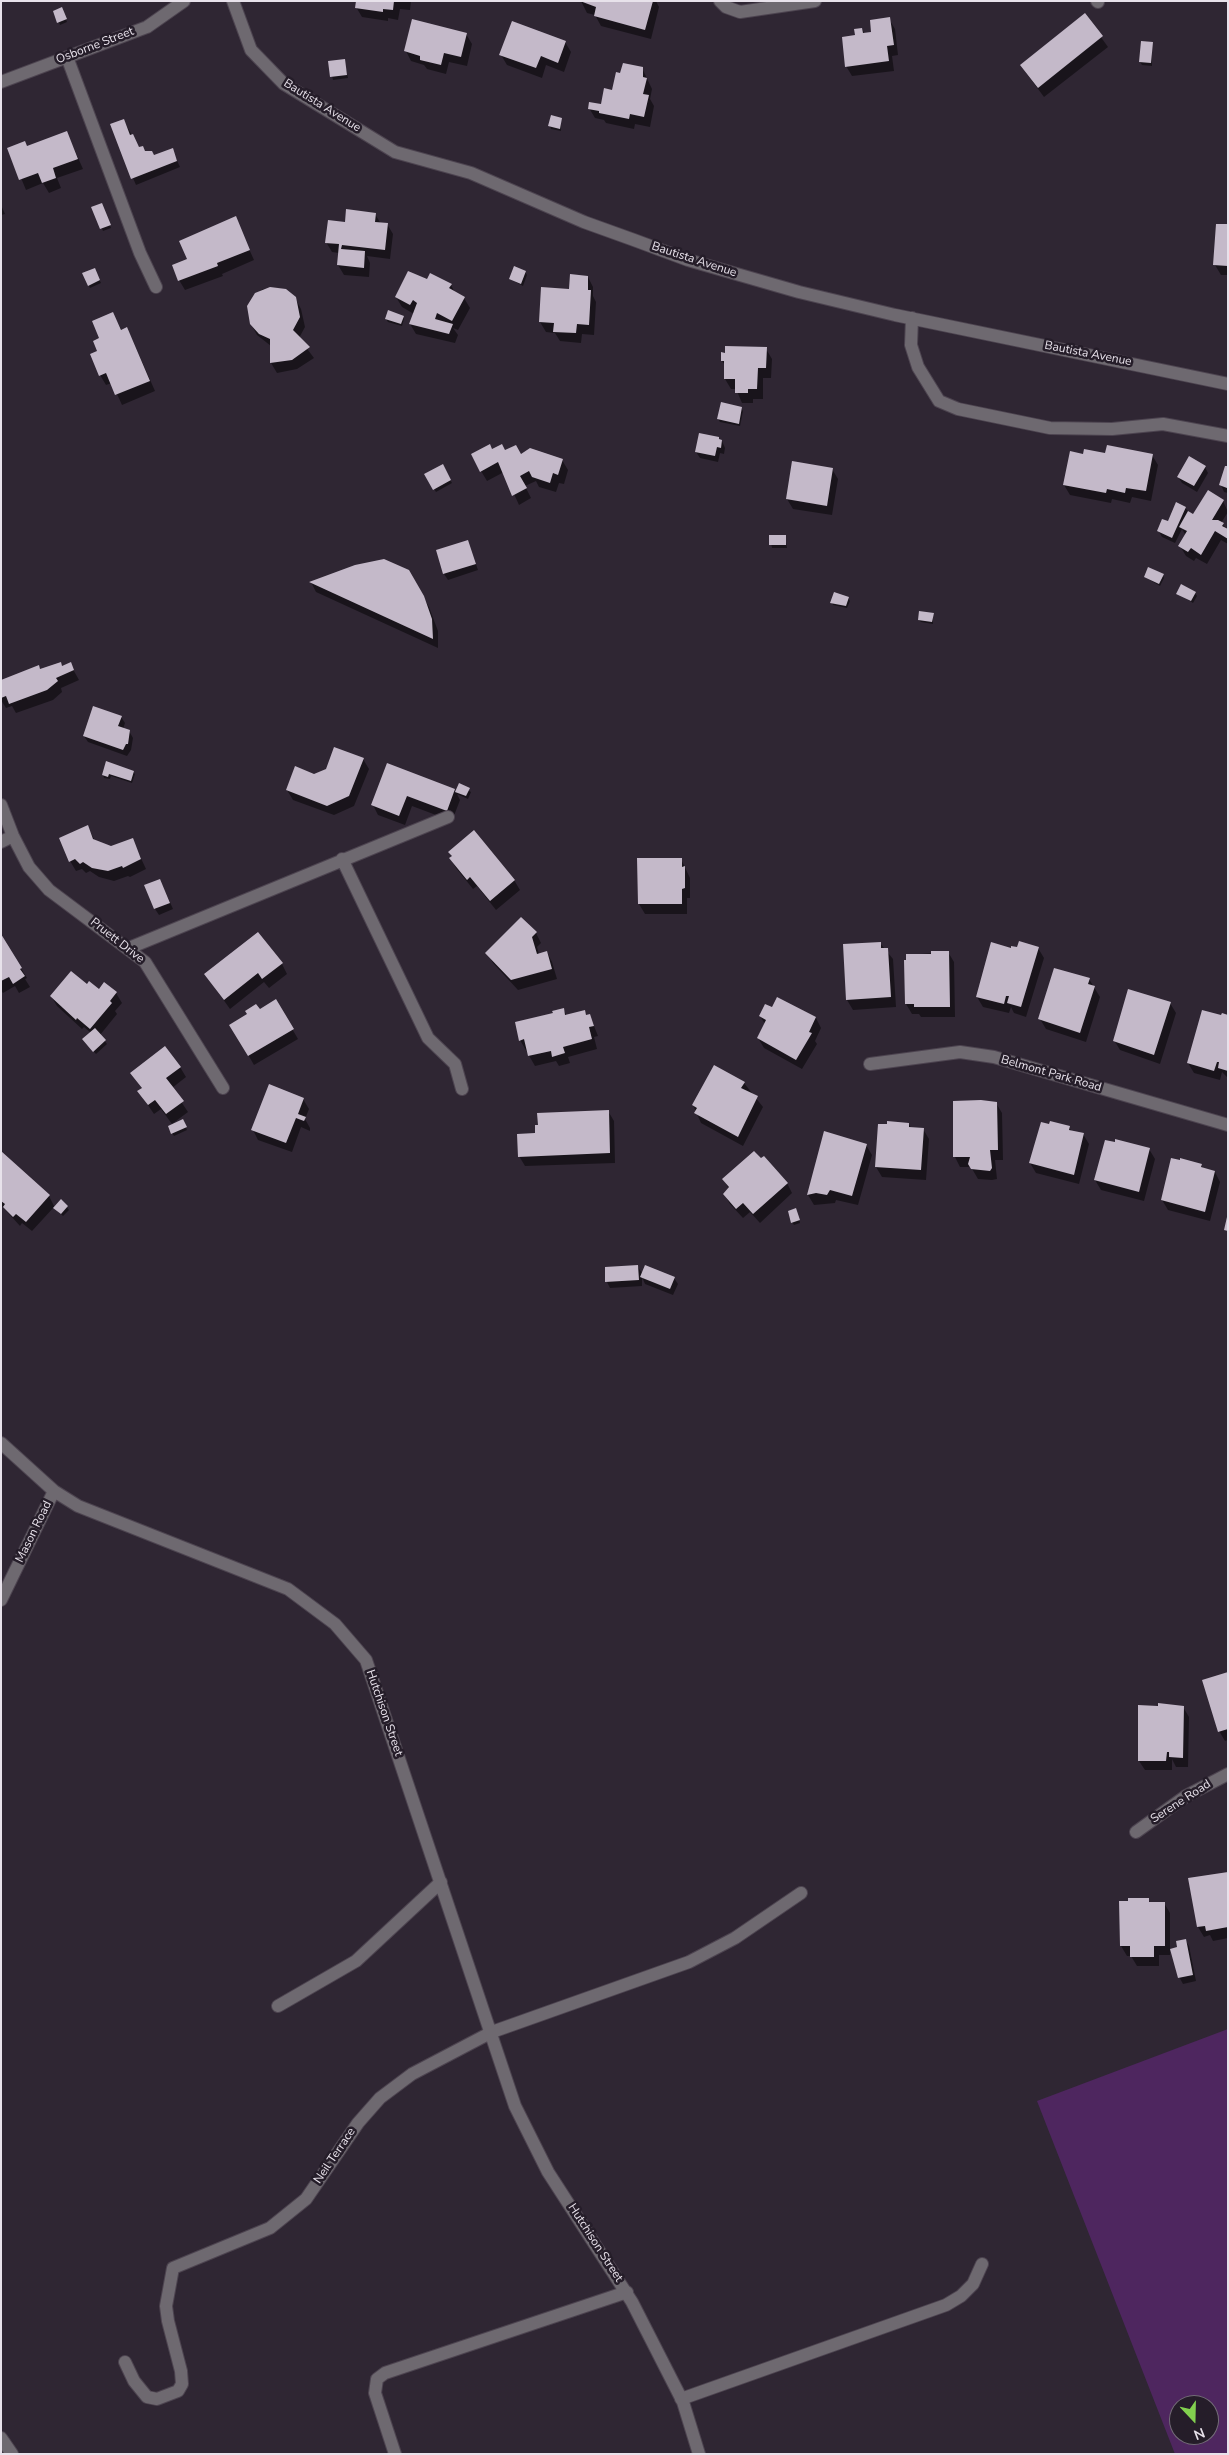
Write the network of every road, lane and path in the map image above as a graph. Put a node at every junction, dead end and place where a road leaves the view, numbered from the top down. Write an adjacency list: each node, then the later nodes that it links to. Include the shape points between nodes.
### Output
1 (184, 1): 5 (street, Osborne Street, via 147,27)
2 (233, 1): 8 (street, Bautista Avenue, via 252,50 284,84 395,152 471,172 584,222 688,260 799,292)
3 (720, 1): 4 (street, via 740,12)
4 (815, 1)
5 (66, 57): 6 (street, Osborne Street); 7 (street, via 140,253)
6 (1, 82)
7 (156, 287)
8 (912, 318): 9 (street, Bautista Avenue); 10 (street, via 910,345 918,367 939,401 958,409 1050,428 1112,429 1163,424)
9 (1228, 384)
10 (1228, 436)
11 (1, 805): 13 (street, Pruett Drive)
12 (448, 817): 15 (street)
13 (13, 836): 14 (street); 16 (street, Pruett Drive, via 29,867 49,890)
14 (1, 842)
15 (342, 859): 16 (street); 19 (street, via 428,1038 455,1064)
16 (129, 948): 18 (street, Pruett Drive, via 145,962)
17 (870, 1064): 20 (street, Belmont Park Road, via 960,1052 986,1056)
18 (223, 1088)
19 (462, 1089)
20 (1228, 1125)
21 (1, 1443): 22 (street, Hutchison Street)
22 (54, 1491): 23 (street, Mason Road); 26 (street, Hutchison Street, via 78,1506 288,1589 335,1624 366,1660)
23 (1, 1600)
24 (1228, 1774): 25 (street, Serene Road, via 1186,1796)
25 (1136, 1832)
26 (441, 1882): 28 (street, via 356,1961); 29 (street, Hutchison Street)
27 (801, 1893): 29 (street, via 735,1938 689,1962)
28 (278, 2006)
29 (492, 2032): 31 (street, Hutchison Street, via 516,2106 548,2172); 32 (street, Neil Terrace, via 412,2074 380,2098 358,2123 306,2199 270,2228 172,2268 166,2306 181,2371 182,2384 178,2391 157,2399 147,2397)
30 (982, 2264): 33 (street, via 973,2284 946,2305)
31 (627, 2292): 33 (street, Hutchison Street); 36 (street, via 385,2373 377,2379 375,2393)
32 (125, 2362)
33 (681, 2399): 37 (street, Hutchison Street)
34 (1, 2438): 35 (street)
35 (12, 2454)
36 (395, 2454)
37 (699, 2454)

